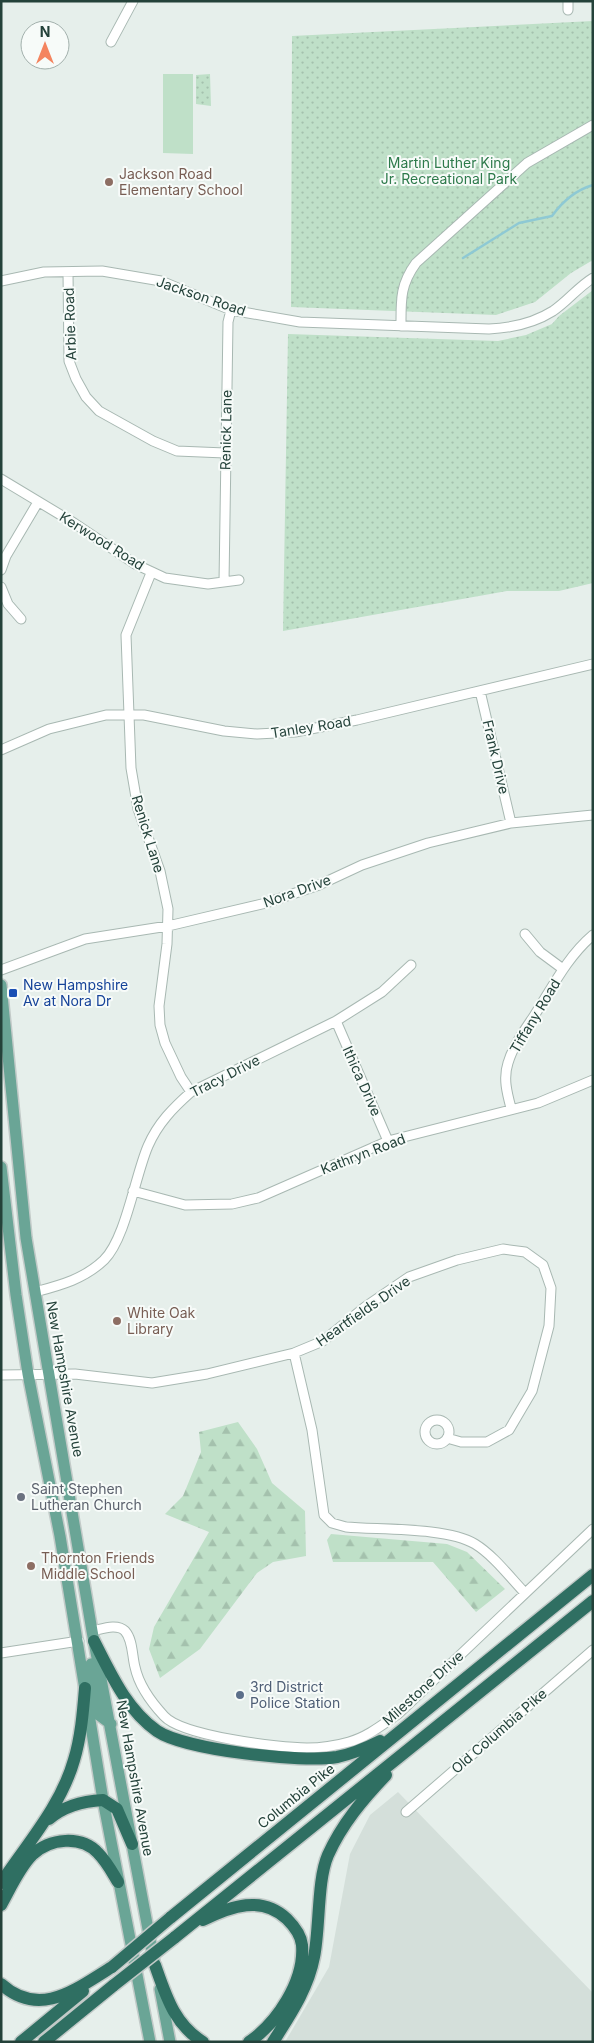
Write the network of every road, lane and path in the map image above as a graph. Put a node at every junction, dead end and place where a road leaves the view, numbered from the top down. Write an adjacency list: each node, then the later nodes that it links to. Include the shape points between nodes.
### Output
1 (133, 1): 2 (street)
2 (111, 42)
3 (593, 125): 8 (street, via 527,163 416,263 404,281)
4 (68, 272): 6 (street, Jackson Road, via 44,272); 7 (street, Jackson Road, via 102,271 161,281); 9 (street, Arbie Road, via 69,361 86,397 99,411 152,441 177,451)
5 (593, 278): 8 (street, Jackson Road, via 554,310 533,321 508,328)
6 (1, 281)
7 (232, 310): 8 (street, Jackson Road, via 300,322); 9 (street, Renick Lane, via 228,322)
8 (402, 326)
9 (226, 453): 15 (street, Renick Lane)
10 (1, 479): 11 (street, Kerwood Road)
11 (38, 502): 12 (street); 13 (street, Kerwood Road)
12 (1, 570)
13 (152, 572): 15 (street, Kerwood Road, via 186,583); 20 (street, Renick Lane, via 126,635)
14 (239, 580): 15 (street, Kerwood Road)
15 (224, 582)
16 (1, 587): 17 (street, via 8,604)
17 (21, 619)
18 (593, 664): 19 (street, Tanley Road)
19 (480, 691): 20 (street, Tanley Road, via 295,732 257,734 224,731); 23 (street, Frank Drive)
20 (129, 715): 21 (street, Tanley Road, via 106,715 76,721); 24 (street, Renick Lane, via 134,791 160,870)
21 (1, 750)
22 (593, 815): 23 (street, Nora Drive)
23 (511, 823): 24 (street, Nora Drive, via 400,852 266,903)
24 (168, 926): 29 (street, Nora Drive, via 86,939); 33 (street, Renick Lane, via 160,991 160,1025 177,1069)
25 (525, 934): 28 (street, via 540,952)
26 (593, 935): 28 (street, Tiffany Road)
27 (411, 966): 31 (street, Tracy Drive, via 382,992)
28 (563, 969): 34 (street, Tiffany Road, via 518,1040 508,1062 506,1089)
29 (1, 970)
30 (1, 985): 37 (main road, New Hampshire Avenue)
31 (336, 1021): 33 (street, Tracy Drive); 35 (street, Ithica Drive)
32 (593, 1080): 34 (street, Kathryn Road, via 538,1103)
33 (191, 1092): 39 (street, Tracy Drive, via 157,1127)
34 (511, 1108): 35 (street, Kathryn Road)
35 (388, 1141): 39 (street, Kathryn Road, via 258,1198 232,1204 185,1205)
36 (1, 1168): 38 (main road)
37 (20, 1180): 38 (main road); 40 (main road, New Hampshire Avenue)
38 (2, 1182): 43 (main road)
39 (133, 1191): 40 (street, Tracy Drive, via 117,1237 105,1259 70,1283)
40 (35, 1292): 42 (main road, New Hampshire Avenue)
41 (294, 1353): 42 (street, Heartfields Drive, via 207,1374 152,1383); 45 (street, Heartfields Drive, via 323,1341 409,1277 457,1260 503,1249 525,1252 543,1265 552,1288 549,1326 532,1391 509,1430 487,1442 461,1442); 49 (street, via 312,1430 324,1515 346,1527 463,1538 476,1545)
42 (48, 1373): 43 (street, Heartfields Drive); 51 (main road, New Hampshire Avenue)
43 (28, 1374): 44 (street, Heartfields Drive); 48 (main road)
44 (1, 1375)
45 (447, 1438)
46 (593, 1529): 49 (street, Milestone Drive)
47 (593, 1575): 57 (highway, Columbia Pike)
48 (70, 1589): 51 (main road, via 77,1594 83,1622); 52 (main road)
49 (524, 1592): 51 (street, Milestone Drive, via 398,1714 370,1733 329,1747 306,1748 244,1740 183,1728 166,1718 144,1690 125,1631 116,1626)
50 (593, 1602): 58 (highway)
51 (93, 1636): 56 (main road, New Hampshire Avenue); 57 (highway, via 134,1711 158,1732 172,1739 203,1748 307,1758 357,1752)
52 (79, 1641): 54 (street); 55 (main road); 56 (main road, via 87,1643 100,1714)
53 (593, 1650): 60 (street, Old Columbia Pike)
54 (1, 1653)
55 (85, 1688): 59 (main road); 61 (highway, via 74,1761 53,1807)
56 (110, 1724): 62 (main road, New Hampshire Avenue)
57 (396, 1734): 68 (highway, Columbia Pike, bridge)
58 (418, 1740): 66 (highway); 78 (highway, via 364,1798 328,1856 314,1957 304,1991)
59 (103, 1800): 61 (highway, via 77,1804 57,1812); 62 (highway, via 117,1809); 63 (main road)
60 (406, 1812)
61 (39, 1827): 64 (highway)
62 (132, 1844): 67 (main road, New Hampshire Avenue)
63 (118, 1882): 65 (highway, via 108,1865 90,1846 60,1841 44,1846 31,1856); 74 (main road)
64 (1, 1883)
65 (1, 1905)
66 (185, 1929): 70 (highway, bridge); 77 (highway, via 220,1911 258,1904 276,1910 296,1929 302,1947 300,1969 278,2013)
67 (155, 1965): 75 (main road, New Hampshire Avenue); 76 (highway, via 176,2017)
68 (112, 1967): 69 (highway, via 53,2000 38,2002 24,1998); 71 (highway, Columbia Pike)
69 (1, 1984)
70 (114, 1985): 72 (highway); 73 (highway)
71 (21, 2042)
72 (44, 2042)
73 (56, 2042)
74 (150, 2042)
75 (170, 2042)
76 (203, 2042)
77 (249, 2042)
78 (273, 2042)

